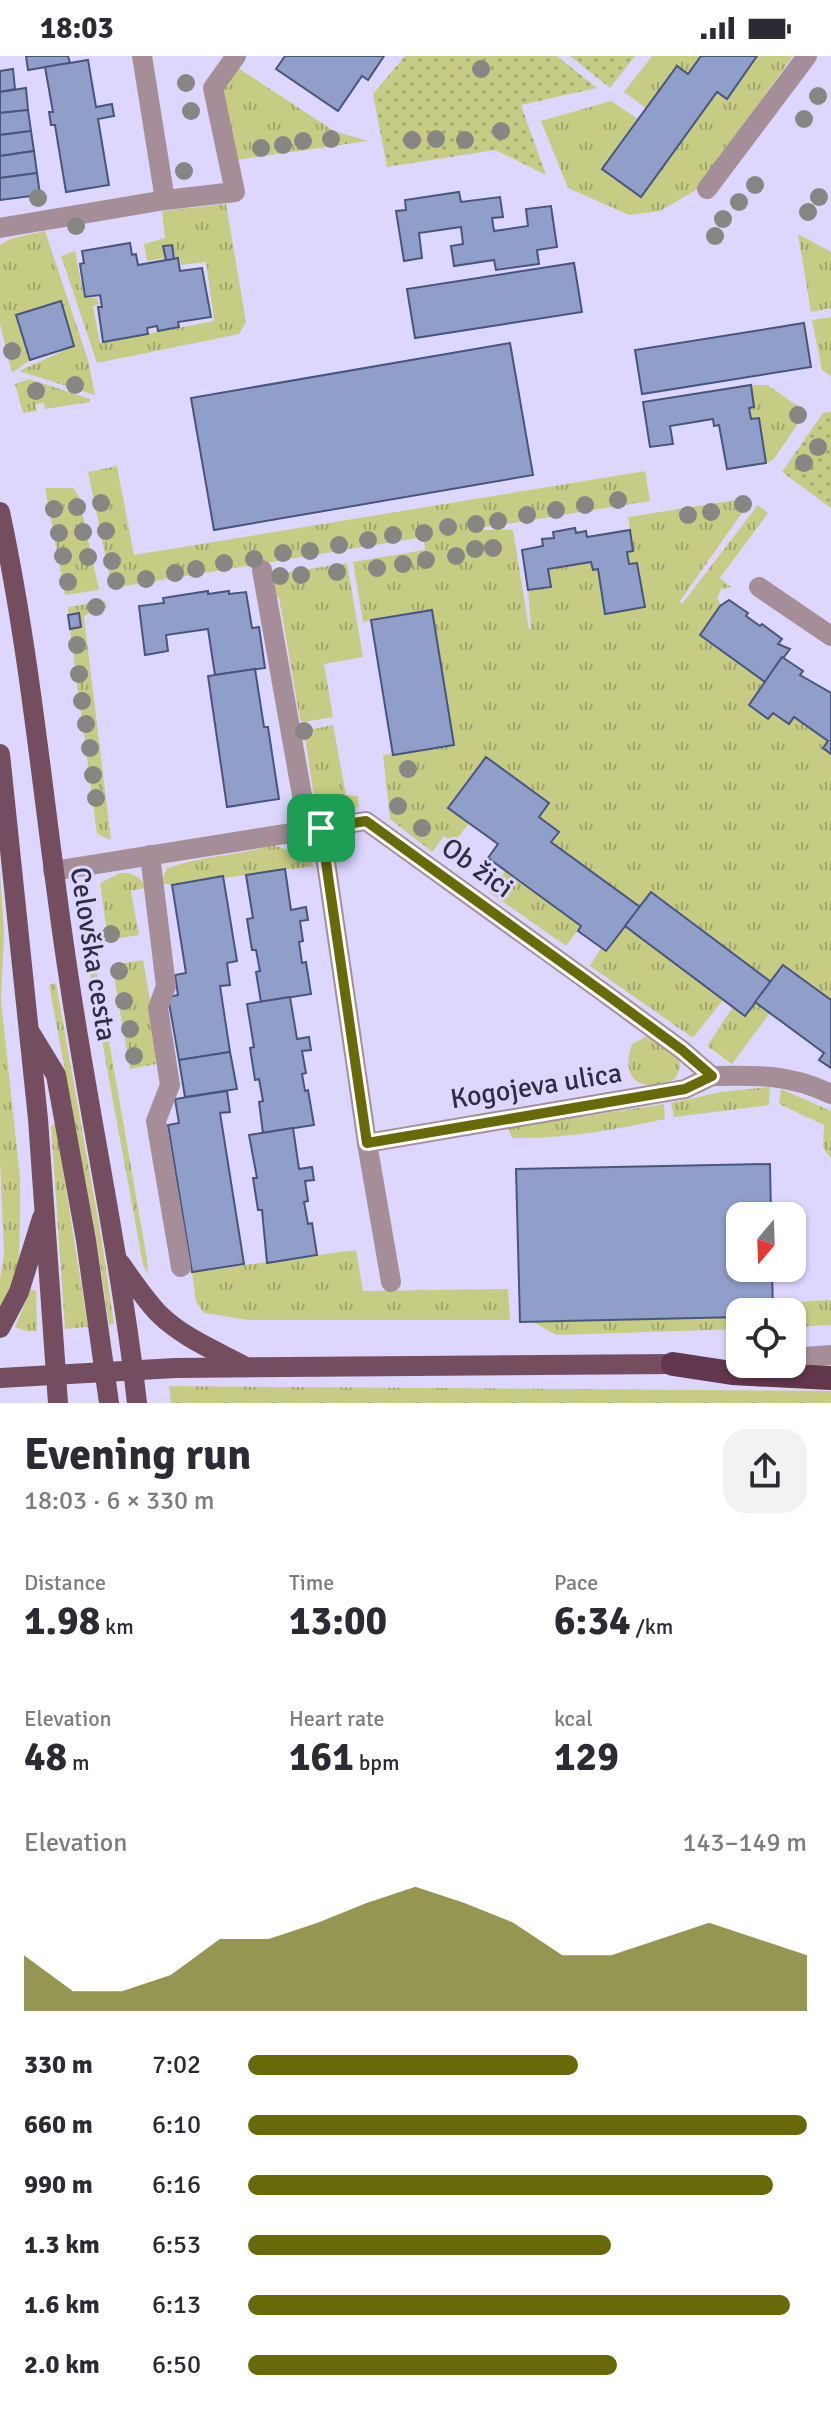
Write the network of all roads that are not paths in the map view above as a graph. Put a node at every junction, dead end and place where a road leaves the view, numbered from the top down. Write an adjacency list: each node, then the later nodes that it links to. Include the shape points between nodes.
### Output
1 (142, 56): 5 (street)
2 (236, 56): 5 (street, via 213,88 235,192)
3 (807, 56): 4 (street)
4 (707, 189)
5 (165, 200): 6 (street)
6 (0, 228)
7 (0, 512): 14 (main road, Celovška cesta)
8 (262, 570): 12 (street)
9 (759, 587): 10 (street)
10 (831, 636)
11 (0, 754): 15 (main road)
12 (314, 829): 13 (street, Ob žici); 16 (street, Ob žici, via 366,821); 18 (street)
13 (150, 855): 14 (street, Ob žici); 21 (street, via 166,986 158,1008 170,1085 156,1121)
14 (53, 871): 20 (main road, Celovška cesta)
15 (29, 1031): 19 (main road); 30 (main road, via 56,1075)
16 (712, 1076): 17 (street, via 797,1079); 18 (street, Kogojeva ulica, via 685,1089)
17 (831, 1094)
18 (367, 1143): 22 (street)
19 (45, 1207): 23 (main road, via 19,1292); 33 (main road)
20 (118, 1260): 28 (main road, via 167,1321); 29 (main road, Celovška cesta)
21 (181, 1267)
22 (391, 1282)
23 (0, 1328)
24 (831, 1355): 25 (street)
25 (806, 1357)
26 (726, 1362): 27 (street)
27 (673, 1364): 28 (main road); 32 (highway)
28 (247, 1368): 29 (main road)
29 (133, 1370): 30 (main road); 34 (main road, Celovška cesta)
30 (104, 1371): 33 (main road); 35 (main road)
31 (0, 1378): 33 (main road, via 28,1375)
32 (831, 1378)
33 (59, 1393)
34 (137, 1402)
35 (109, 1403)

